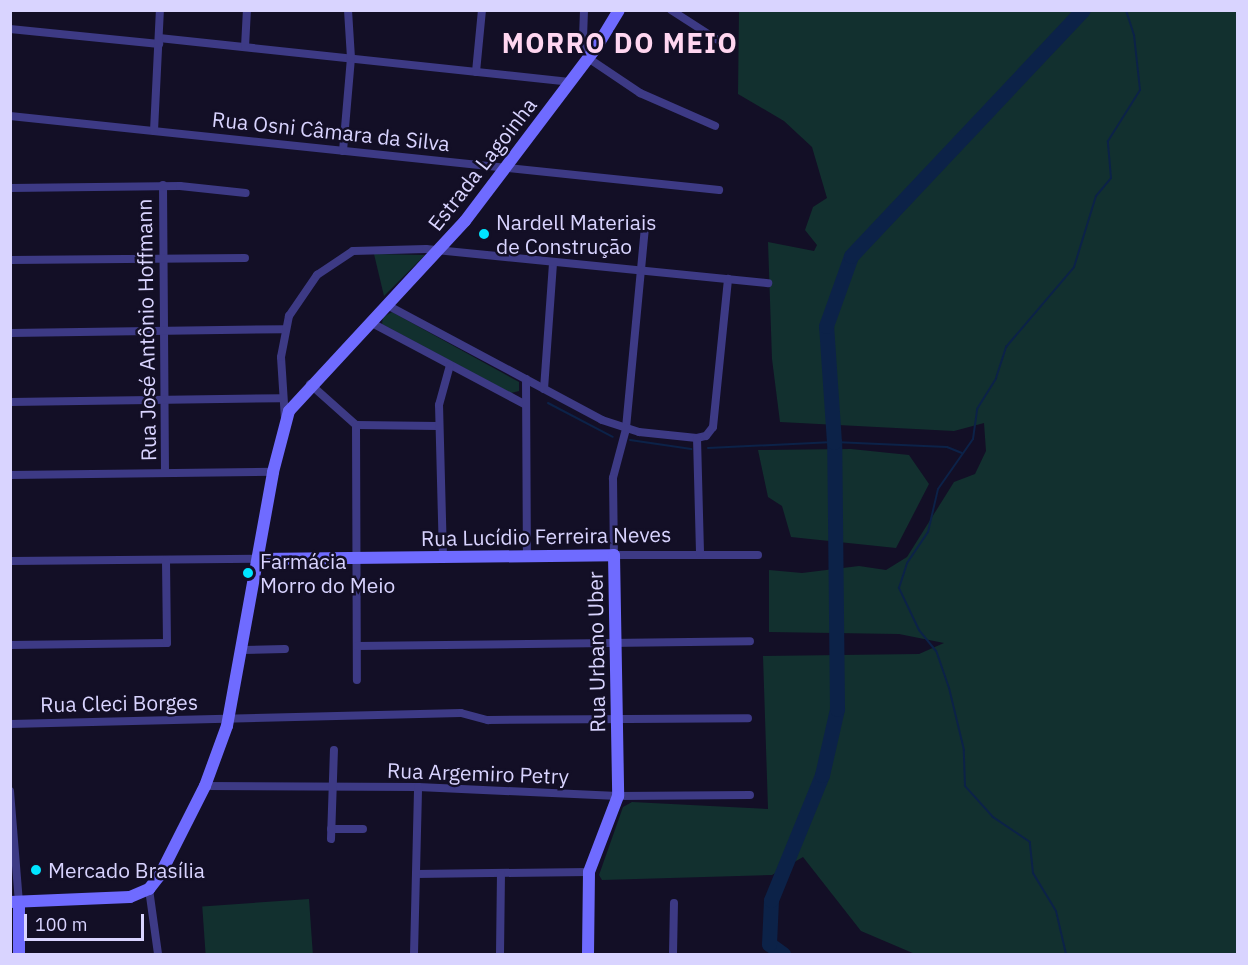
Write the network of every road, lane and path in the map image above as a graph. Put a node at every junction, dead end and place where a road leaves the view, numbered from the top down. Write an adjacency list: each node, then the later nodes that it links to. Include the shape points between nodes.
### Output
1 (160, 10): 10 (street)
2 (247, 10): 11 (street)
3 (348, 10): 12 (street)
4 (482, 10): 14 (street)
5 (584, 10): 13 (street, via 583,46)
6 (619, 10): 13 (main road, Estrada Lagoinha)
7 (671, 10): 9 (street)
8 (10, 29): 10 (street)
9 (716, 39)
10 (159, 41): 11 (street); 18 (street)
11 (245, 47): 12 (street)
12 (351, 58): 14 (street); 19 (street)
13 (588, 58): 15 (main road, Estrada Lagoinha); 17 (street, via 640,93)
14 (477, 72): 15 (street)
15 (570, 82): 20 (main road, Estrada Lagoinha)
16 (10, 116): 18 (street, Rua Osni Câmara da Silva)
17 (715, 126)
18 (154, 131): 19 (street, Rua Osni Câmara da Silva)
19 (343, 151): 20 (street, Rua Osni Câmara da Silva)
20 (505, 168): 23 (street, Rua Osni Câmara da Silva); 26 (main road, Estrada Lagoinha)
21 (163, 186): 22 (street); 24 (street); 28 (street, Rua José Antônio Hoffmann)
22 (10, 188)
23 (719, 190)
24 (246, 193)
25 (645, 227): 31 (street, Rua Urbano Uber)
26 (440, 251): 30 (street); 34 (main road); 36 (street, Estrada Lagoinha, via 370,248 345,255 304,289)
27 (245, 258): 28 (street)
28 (164, 259): 29 (street); 37 (street, Rua José Antônio Hoffmann)
29 (10, 261)
30 (553, 262): 31 (street); 42 (street)
31 (641, 270): 32 (street); 50 (street, Rua Urbano Uber)
32 (728, 279): 33 (street); 51 (street, via 711,432)
33 (768, 283)
34 (387, 305): 35 (main road); 40 (street)
35 (370, 322): 39 (street); 41 (main road)
36 (285, 329): 37 (street); 43 (street, Estrada Lagoinha)
37 (164, 331): 38 (street); 44 (street, Rua José Antônio Hoffmann)
38 (10, 333)
39 (450, 365): 46 (street); 49 (street, via 440,389)
40 (526, 379): 42 (street); 46 (street)
41 (310, 384): 47 (main road); 48 (street)
42 (544, 389): 50 (street)
43 (282, 398): 44 (street); 47 (street, Estrada Lagoinha)
44 (165, 400): 45 (street); 53 (street, Rua José Antônio Hoffmann)
45 (10, 402)
46 (524, 404): 58 (street)
47 (285, 420): 52 (main road, Estrada Lagoinha)
48 (356, 424): 49 (street); 60 (street)
49 (438, 426): 59 (street)
50 (626, 429): 51 (street); 56 (street, Rua Urbano Uber, via 613,478)
51 (697, 438): 55 (street)
52 (273, 472): 53 (street); 61 (main road, Estrada Lagoinha)
53 (165, 473): 54 (street)
54 (10, 475)
55 (700, 554): 56 (street, Rua Lucídio Ferreira Neves); 57 (street, Rua Lucídio Ferreira Neves)
56 (614, 555): 58 (main road, Rua Lucídio Ferreira Neves); 65 (main road, Rua Urbano Uber)
57 (758, 555)
58 (527, 556): 59 (main road, Rua Lucídio Ferreira Neves)
59 (443, 557): 60 (main road, Rua Lucídio Ferreira Neves)
60 (356, 558): 61 (main road, Rua Lucídio Ferreira Neves); 67 (street)
61 (258, 559): 62 (street, Rua Lucídio Ferreira Neves); 69 (main road, Estrada Lagoinha)
62 (166, 560): 63 (street, Rua Lucídio Ferreira Neves); 66 (street, via 167,643)
63 (10, 561)
64 (750, 641): 65 (street)
65 (615, 643): 67 (street); 73 (main road, Rua Urbano Uber)
66 (10, 645)
67 (357, 646): 70 (street)
68 (285, 649): 69 (street)
69 (242, 650): 71 (main road, Estrada Lagoinha)
70 (357, 680)
71 (229, 718): 73 (street, Rua Cleci Borges, via 461,713 488,720); 74 (street, Rua Cleci Borges); 76 (main road, Estrada Lagoinha)
72 (748, 718): 73 (street, Rua Cleci Borges)
73 (617, 719): 81 (main road, Rua Urbano Uber)
74 (10, 724)
75 (334, 750): 77 (street)
76 (205, 786): 77 (street, Rua Argemiro Petry); 88 (main road, Estrada Lagoinha, via 166,867)
77 (333, 787): 78 (street, Rua Argemiro Petry); 82 (street)
78 (418, 787): 81 (street, Rua Argemiro Petry); 86 (street)
79 (10, 790): 89 (street)
80 (750, 795): 81 (street, Rua Argemiro Petry)
81 (618, 796): 85 (main road, Rua Urbano Uber)
82 (331, 829): 83 (street); 84 (street)
83 (363, 829)
84 (331, 839)
85 (589, 872): 87 (street); 95 (main road)
86 (416, 874): 87 (street); 93 (street)
87 (501, 874): 94 (street)
88 (149, 889): 89 (main road, via 120,899); 92 (street)
89 (15, 902): 91 (main road)
90 (674, 903): 96 (street)
91 (19, 954)
92 (158, 954)
93 (414, 954)
94 (500, 954)
95 (588, 954)
96 (673, 954)

